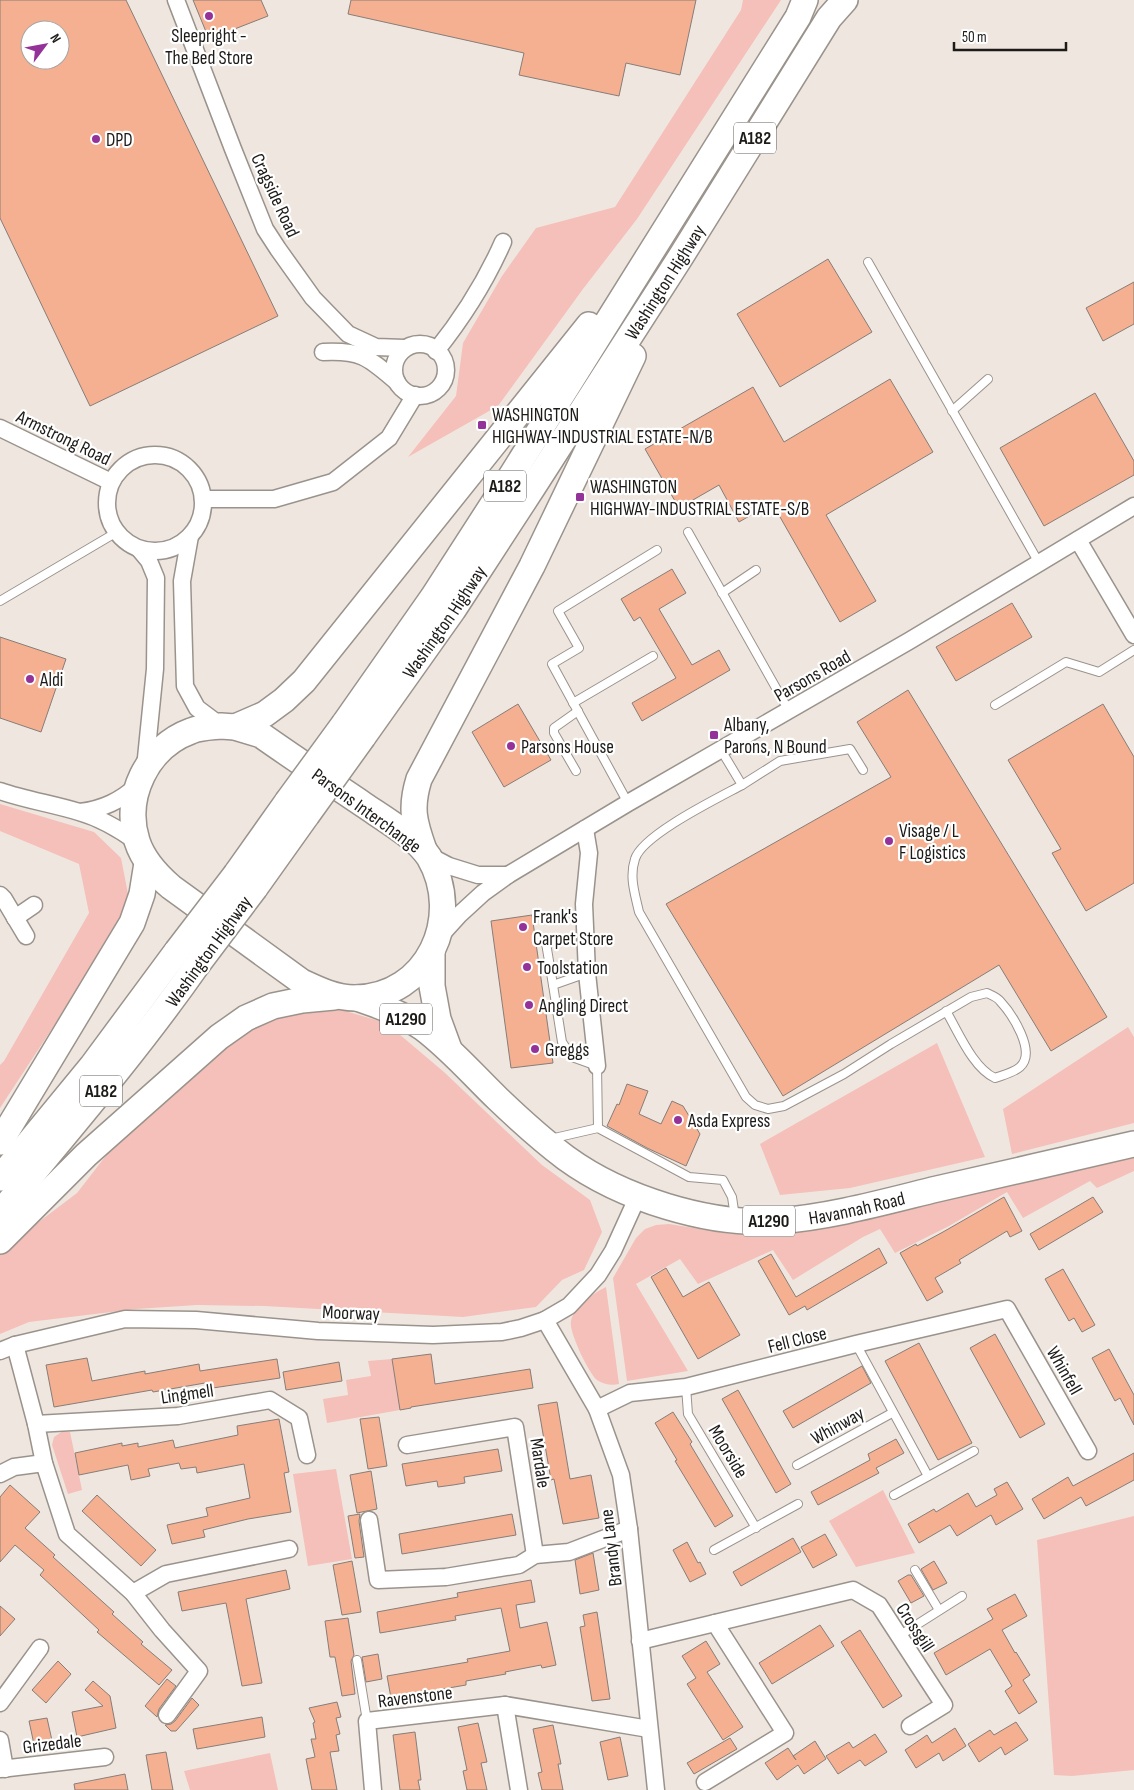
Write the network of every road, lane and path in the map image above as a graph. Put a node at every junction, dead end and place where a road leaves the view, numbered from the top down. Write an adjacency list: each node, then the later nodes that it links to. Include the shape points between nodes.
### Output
1 (176, 0): 8 (street, Cragside Road, via 266,229 313,298)
2 (805, 0): 5 (main road, Washington Highway / A182, via 798,17)
3 (845, 0): 6 (main road, Washington Highway / A182, via 829,18)
4 (503, 242): 10 (street, via 485,282)
5 (657, 242): 36 (main road, via 304,681 265,714); 37 (main road, Washington Highway / A182, via 433,597)
6 (680, 258): 37 (main road, Washington Highway / A182, via 480,569); 48 (main road, via 532,566 419,779 414,797 414,822)
7 (868, 262): 14 (lane)
8 (348, 334): 9 (street, Cragside Road, via 376,347); 12 (street, via 323,352 351,352 371,360)
9 (404, 348): 10 (street, via 421,344); 12 (street, via 394,365)
10 (436, 351): 13 (street, via 445,364 444,378 431,393)
11 (988, 379): 14 (lane)
12 (397, 382): 13 (street)
13 (415, 395): 17 (street, via 389,438 333,482 274,499)
14 (952, 411): 25 (lane)
15 (0, 428): 16 (street, Armstrong Road)
16 (111, 482): 17 (street, via 120,468 138,457 166,456 182,462 191,471 200,486); 19 (street, via 106,504)
17 (203, 500): 21 (street, via 202,514)
18 (1134, 506): 22 (street, Parsons Road)
19 (117, 532): 23 (street); 28 (lane)
20 (688, 532): 27 (lane)
21 (190, 536): 23 (street, via 164,550); 36 (street, via 182,581 185,686 198,708)
22 (1078, 540): 25 (street, Parsons Road); 29 (street)
23 (139, 549): 41 (street, via 149,561 156,578 155,669)
24 (657, 550): 32 (lane, via 558,611 579,648 552,664)
25 (1039, 564): 35 (street, Parsons Road)
26 (756, 570): 27 (lane)
27 (722, 592): 35 (lane)
28 (0, 601)
29 (1134, 635)
30 (1134, 650): 33 (lane, via 1099,672 1066,662)
31 (653, 656): 32 (lane)
32 (573, 703): 34 (lane)
33 (995, 705)
34 (578, 711): 40 (lane, via 554,728); 44 (lane)
35 (789, 711): 38 (street, Parsons Road)
36 (228, 726): 41 (main road, Parsons Interchange, via 191,731 165,745); 48 (main road, Parsons Interchange, via 261,736 399,829)
37 (354, 731): 56 (main road, Washington Highway / A182, bridge)
38 (721, 750): 42 (lane); 44 (street, Parsons Road)
39 (863, 770): 42 (lane, via 850,749 780,761)
40 (576, 771)
41 (141, 777): 45 (street, via 108,806); 47 (main road, via 134,803 134,823)
42 (742, 784): 60 (lane, via 668,827 643,846 635,858 632,878 639,912 746,1097 768,1110 784,1106 844,1074)
43 (0, 791): 45 (street)
44 (628, 804): 46 (street, Parsons Road)
45 (80, 812): 47 (street, via 114,826)
46 (585, 829): 49 (street, Parsons Road); 57 (street, via 590,853 584,904)
47 (142, 852): 59 (main road, via 158,876 171,887 302,982); 65 (main road, via 142,894 132,923)
48 (426, 852): 49 (street, via 449,866 478,875); 55 (main road, Parsons Interchange, via 436,870 442,892 444,916)
49 (508, 875): 55 (street, Parsons Road, via 459,915)
50 (0, 895): 52 (street)
51 (34, 905): 52 (street)
52 (15, 918): 53 (street)
53 (26, 936)
54 (546, 943): 58 (lane)
55 (435, 945): 59 (main road, Parsons Interchange, via 418,970 400,985 380,994); 61 (main road, Havannah Road / A1290, via 432,986 438,1019)
56 (187, 958): 67 (main road, Washington Highway / A182); 69 (main road, Washington Highway / A182, via 164,1011)
57 (586, 973): 58 (lane); 62 (street)
58 (553, 985): 62 (lane, via 562,1042 572,1056)
59 (348, 997): 61 (main road, Havannah Road / A1290, via 390,1010 422,1028); 71 (main road, Parsons Interchange, via 302,1000 274,1006 246,1018 219,1037 92,1149)
60 (946, 1011): 60 (lane, via 971,997 987,993 999,1000 1025,1042 1026,1056 1021,1066 995,1078 987,1074 979,1067)
61 (450, 1050): 64 (main road, Havannah Road / A1290)
62 (596, 1066): 63 (lane)
63 (598, 1128): 64 (lane); 70 (lane, via 689,1177 723,1180 732,1197)
64 (544, 1141): 68 (main road, Havannah Road / A1290, via 581,1169)
65 (0, 1142)
66 (1134, 1144): 70 (main road, Havannah Road / A1290, via 836,1213 776,1221)
67 (0, 1178)
68 (638, 1196): 70 (main road, Havannah Road / A1290, via 676,1210); 73 (street, Moorway, via 613,1251 598,1275 569,1306)
69 (0, 1214)
70 (736, 1221)
71 (0, 1241)
72 (1007, 1310): 74 (street, Fell Close); 82 (street, Whinfell)
73 (544, 1320): 75 (street, Moorway, via 502,1332 432,1335 318,1331 196,1320 125,1319); 77 (street, Brandy Lane)
74 (856, 1344): 76 (street, Fell Close); 78 (lane, Whinway)
75 (8, 1348): 79 (street)
76 (686, 1387): 77 (street, Fell Close, via 630,1393); 91 (lane, Moorside, via 688,1414)
77 (598, 1409): 92 (street, Brandy Lane, via 621,1475)
78 (892, 1413): 85 (lane, Whinway); 87 (lane, Whinway)
79 (36, 1424): 83 (street, Lingmell, via 178,1416 270,1400 298,1418); 84 (street)
80 (407, 1444): 95 (street, Mardale, via 515,1427)
81 (974, 1451): 87 (lane)
82 (1088, 1451)
83 (307, 1456)
84 (44, 1463): 86 (street, via 14,1467); 97 (street, via 67,1534)
85 (797, 1465)
86 (0, 1474)
87 (928, 1476): 88 (lane)
88 (894, 1495)
89 (798, 1504): 91 (lane)
90 (369, 1520): 95 (street, via 378,1580 455,1576 519,1565)
91 (756, 1528): 94 (lane)
92 (629, 1529): 95 (street, via 569,1552); 102 (street, Brandy Lane)
93 (289, 1549): 97 (street, via 166,1574)
94 (714, 1550)
95 (535, 1555)
96 (915, 1570): 99 (lane)
97 (132, 1593): 107 (street, via 199,1671)
98 (962, 1596): 99 (lane)
99 (939, 1610): 101 (lane)
100 (715, 1623): 101 (street, Crossgill, via 854,1590 878,1605); 102 (street, Crossgill); 114 (street, via 785,1733)
101 (898, 1636): 109 (street, Crossgill, via 944,1706)
102 (640, 1641): 110 (street, Brandy Lane)
103 (40, 1648): 105 (street)
104 (357, 1660): 108 (lane)
105 (0, 1702)
106 (505, 1705): 108 (street, Ravenstone); 110 (street, Ravenstone); 116 (street)
107 (167, 1715)
108 (367, 1722): 115 (street, Ravenstone)
109 (910, 1726)
110 (649, 1729): 117 (street, Brandy Lane)
111 (0, 1740): 113 (street, Grizedale)
112 (105, 1757): 113 (street, Grizedale)
113 (2, 1769)
114 (705, 1782)
115 (373, 1790)
116 (519, 1790)
117 (656, 1790)

